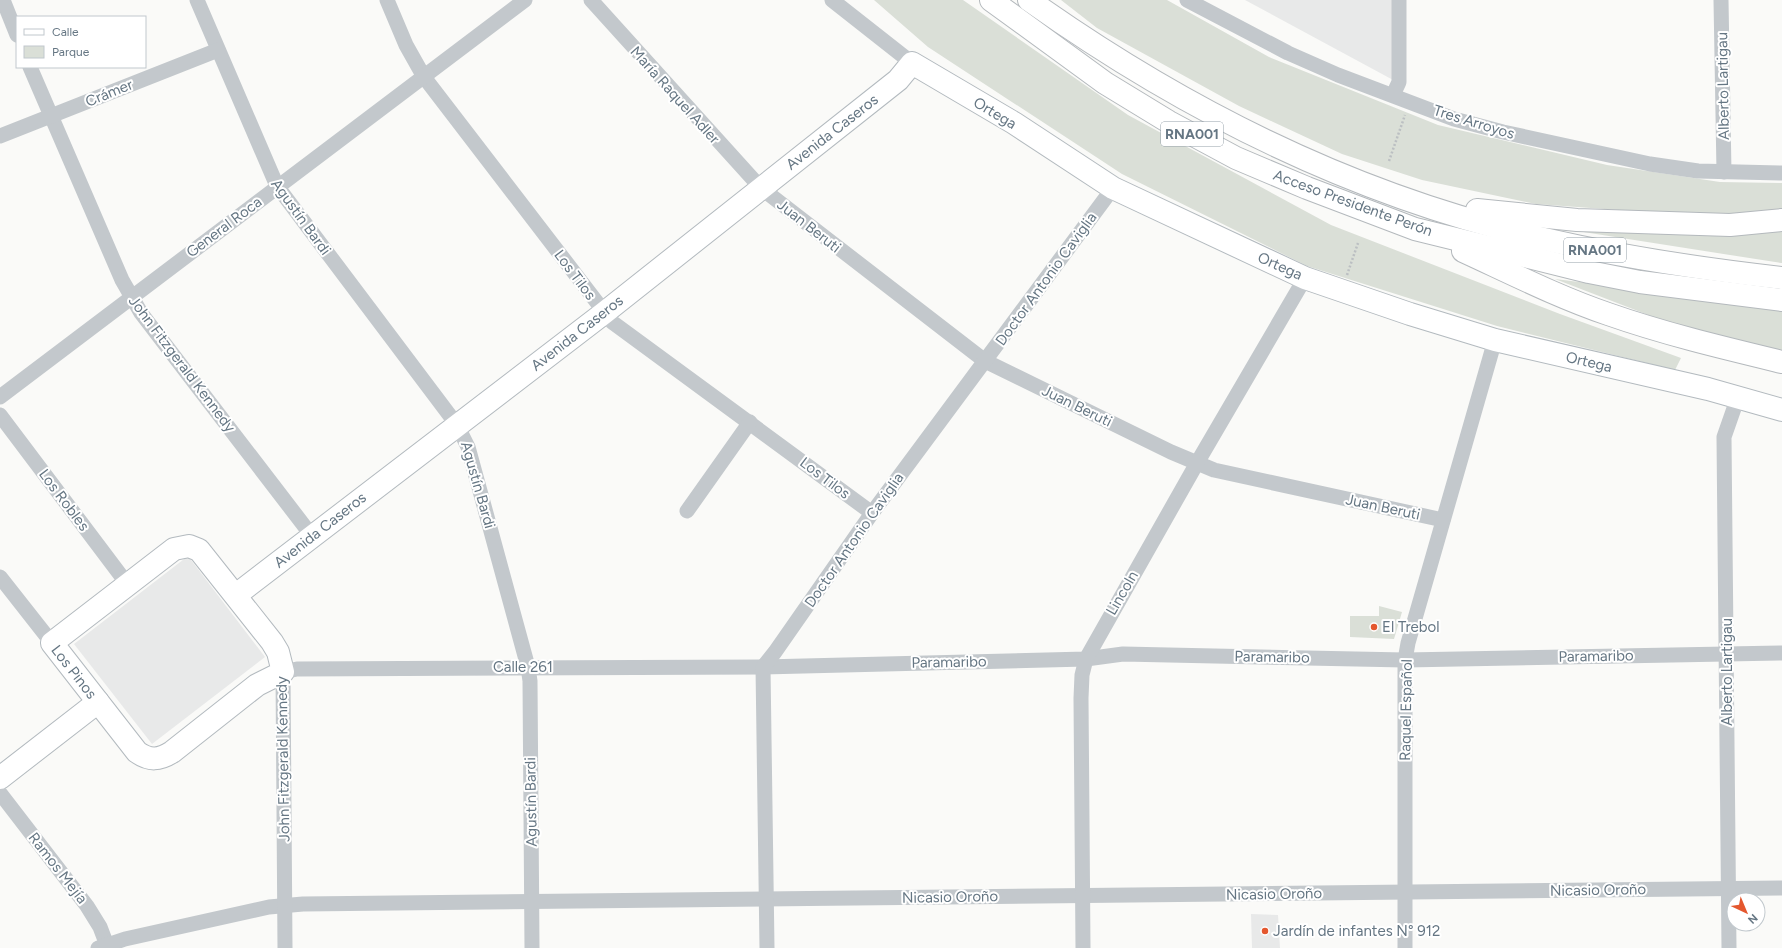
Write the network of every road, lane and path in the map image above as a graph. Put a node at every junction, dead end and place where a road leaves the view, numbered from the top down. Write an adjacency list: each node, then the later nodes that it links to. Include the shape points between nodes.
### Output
1 (3, 0): 12 (street)
2 (196, 0): 13 (street, Agustín Bardi)
3 (387, 0): 16 (street, Los Tilos, via 406,45)
4 (525, 0): 16 (street, General Roca)
5 (592, 0): 25 (street, María Raquel Adler)
6 (832, 0): 14 (street, Ortega)
7 (991, 0): 29 (main road, Acceso Presidente Perón / RNA001, via 1105,83 1169,122 1244,161)
8 (1029, 0): 27 (main road, Acceso Presidente Perón / RNA001, via 1118,60 1180,97 1287,151)
9 (1187, 0): 17 (street, Tres Arroyos, via 1288,53)
10 (1399, 0): 17 (street, via 1399,82)
11 (1721, 0): 22 (street, Alberto Lartigau)
12 (16, 32)
13 (218, 50): 19 (street, Crámer); 24 (street, Agustín Bardi)
14 (912, 63): 25 (main road, Avenida Caseros, via 898,80); 26 (main road, Ortega, via 1014,123)
15 (30, 68): 19 (street, John Fitzgerald Kennedy)
16 (424, 77): 24 (street, General Roca); 36 (street, Los Tilos)
17 (1393, 96): 18 (street, Tres Arroyos)
18 (1410, 101): 21 (path); 22 (street, Tres Arroyos, via 1454,119 1503,132 1650,164)
19 (50, 117): 20 (street, Crámer); 34 (street, John Fitzgerald Kennedy)
20 (0, 136)
21 (1389, 161)
22 (1724, 172): 23 (street, Tres Arroyos)
23 (1782, 172)
24 (277, 186): 34 (street, General Roca); 45 (street, Agustín Bardi)
25 (761, 188): 36 (main road, Avenida Caseros); 38 (street, Juan Beruti)
26 (1113, 188): 31 (main road, Ortega); 38 (street, Doctor Antonio Caviglia)
27 (1413, 201): 28 (main road, via 1490,212 1577,220 1730,225); 32 (main road, Acceso Presidente Perón / RNA001, via 1493,226 1595,250)
28 (1782, 220)
29 (1414, 229): 35 (main road, Acceso Presidente Perón / RNA001, via 1640,282); 39 (main road, via 1563,298 1610,315)
30 (1358, 243): 33 (path)
31 (1306, 278): 33 (main road, Ortega); 46 (street, Lincoln)
32 (1782, 278)
33 (1342, 291): 37 (main road, Ortega)
34 (131, 297): 40 (street, General Roca); 50 (street, John Fitzgerald Kennedy)
35 (1782, 300)
36 (604, 313): 44 (street, Los Tilos, via 612,322); 45 (main road, Avenida Caseros)
37 (1495, 340): 41 (main road, Ortega); 49 (street, Raquel Español)
38 (985, 361): 46 (street, Juan Beruti); 48 (street, Doctor Antonio Caviglia)
39 (1782, 362)
40 (0, 397)
41 (1738, 397): 42 (main road, Ortega); 56 (street, Alberto Lartigau, via 1724,437)
42 (1782, 410)
43 (0, 415): 52 (street, Los Robles)
44 (750, 422): 47 (street); 48 (street, Los Tilos)
45 (457, 425): 50 (main road, Avenida Caseros); 60 (street, Agustín Bardi, via 468,447)
46 (1197, 463): 49 (street, Juan Beruti, via 1214,470); 57 (street, Lincoln)
47 (687, 511)
48 (872, 513): 59 (street, Doctor Antonio Caviglia)
49 (1443, 520): 58 (street, Raquel Español)
50 (312, 536): 53 (main road, Avenida Caseros)
51 (0, 577): 54 (street, Los Pinos)
52 (128, 585): 53 (main road, John Fitzgerald Kennedy, via 174,549 189,546 199,550); 54 (main road)
53 (236, 595): 61 (main road, John Fitzgerald Kennedy, via 272,642 278,652)
54 (52, 643): 62 (main road, Los Pinos)
55 (1782, 653): 56 (street, Paramaribo)
56 (1727, 654): 58 (street, Paramaribo); 65 (street, Alberto Lartigau)
57 (1086, 659): 58 (street, Paramaribo, via 1123,654); 59 (street, Paramaribo); 68 (street, Lincoln, via 1081,698)
58 (1405, 660): 67 (street, Raquel Español)
59 (763, 666): 60 (street, Calle 261); 69 (street)
60 (528, 667): 61 (street, Calle 261, via 308,668); 70 (street, Agustín Bardi)
61 (283, 672): 62 (main road, Los Pinos, via 257,684 172,752 154,760 137,752); 71 (street, John Fitzgerald Kennedy)
62 (98, 702): 63 (main road)
63 (0, 778)
64 (0, 793): 72 (street, Ramos Mejía, via 87,906 100,927)
65 (1728, 888): 66 (street, Nicasio Oroño); 67 (street, Nicasio Oroño); 78 (street, Alberto Lartigau)
66 (1782, 888)
67 (1405, 892): 68 (street, Nicasio Oroño); 77 (street, Raquel Español)
68 (1082, 896): 69 (street, Nicasio Oroño); 76 (street, Lincoln)
69 (767, 899): 70 (street, Nicasio Oroño); 75 (street)
70 (532, 900): 71 (street, Nicasio Oroño); 74 (street, Agustín Bardi)
71 (284, 905): 72 (street, Nicasio Oroño); 73 (street, John Fitzgerald Kennedy)
72 (104, 947)
73 (284, 948)
74 (532, 948)
75 (767, 948)
76 (1083, 948)
77 (1405, 948)
78 (1729, 948)

